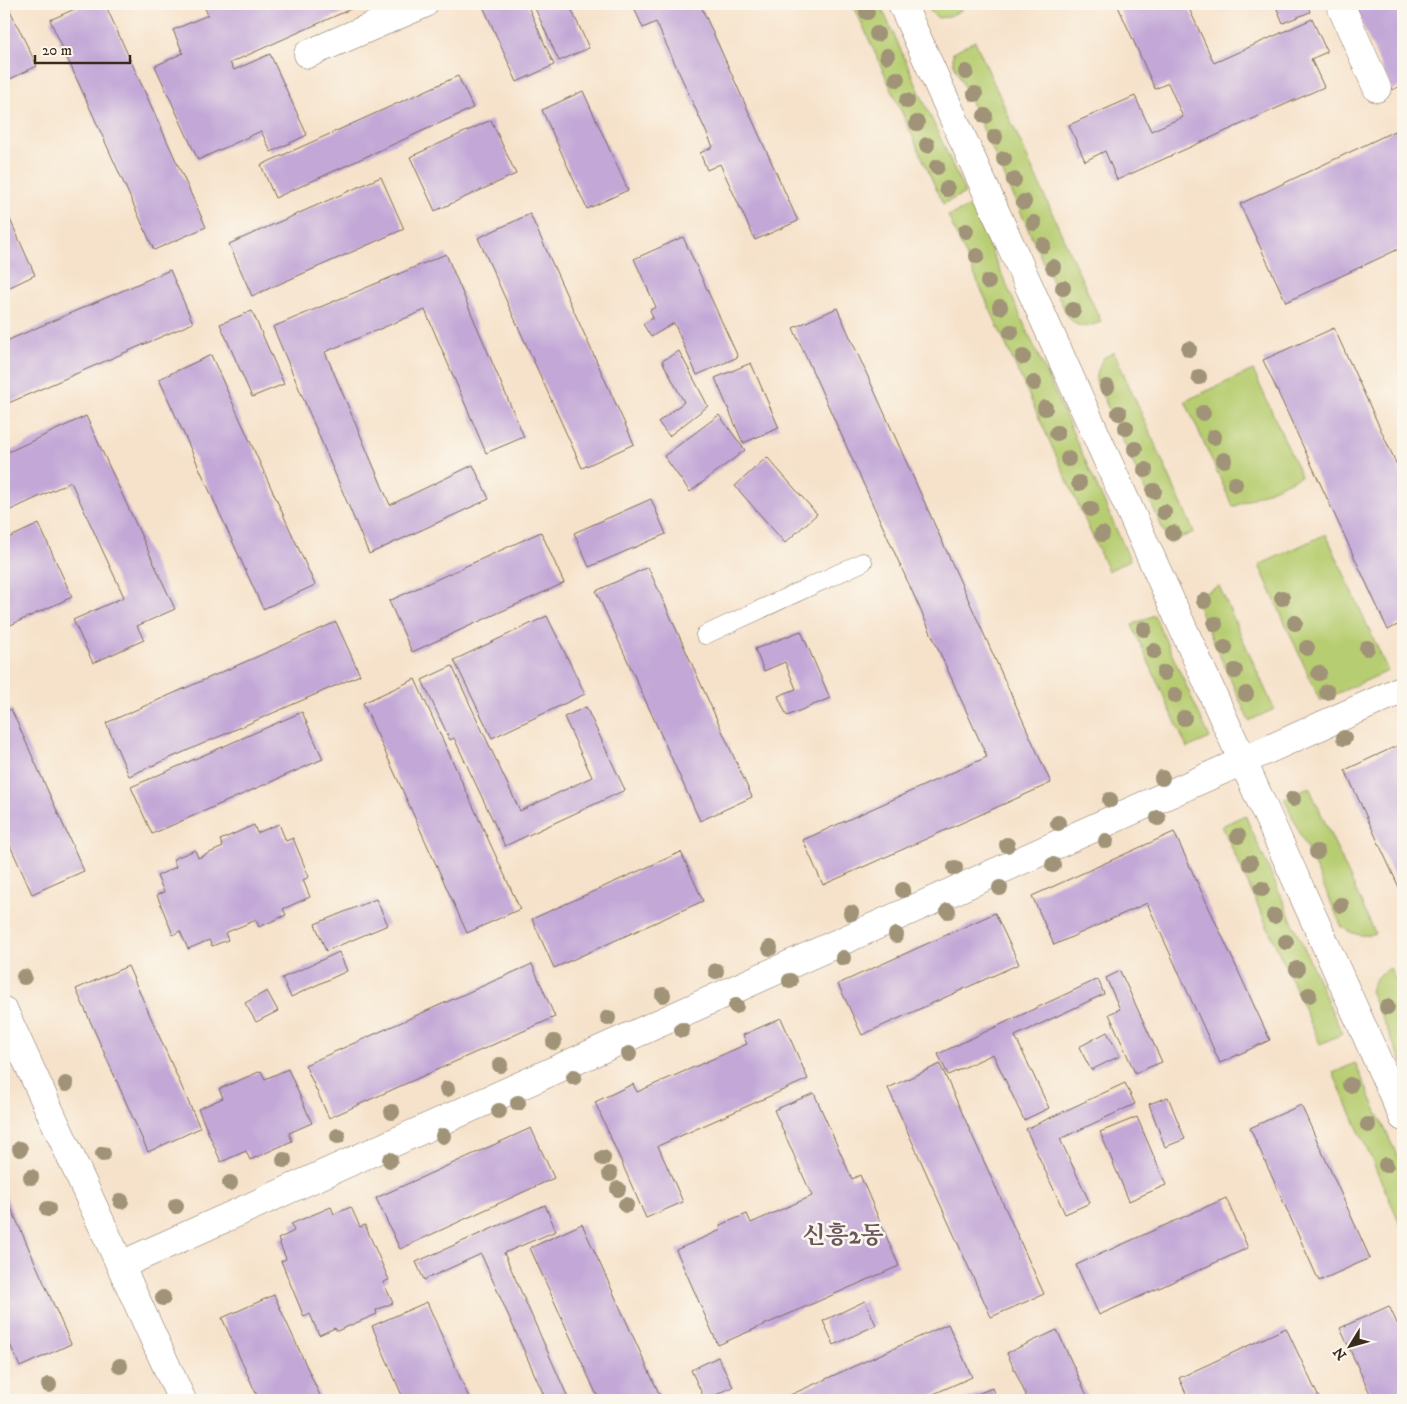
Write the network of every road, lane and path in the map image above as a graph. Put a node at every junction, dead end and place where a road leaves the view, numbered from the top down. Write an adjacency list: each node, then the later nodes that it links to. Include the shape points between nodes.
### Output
1 (424, 4): 4 (street)
2 (902, 4): 9 (street)
3 (1340, 4): 5 (street)
4 (308, 54)
5 (1377, 88)
6 (863, 562): 7 (lane)
7 (705, 635)
8 (1403, 689): 9 (street)
9 (1244, 761): 11 (street); 12 (street)
10 (4, 1010): 12 (street)
11 (1403, 1117)
12 (121, 1265): 13 (street)
13 (182, 1400)

